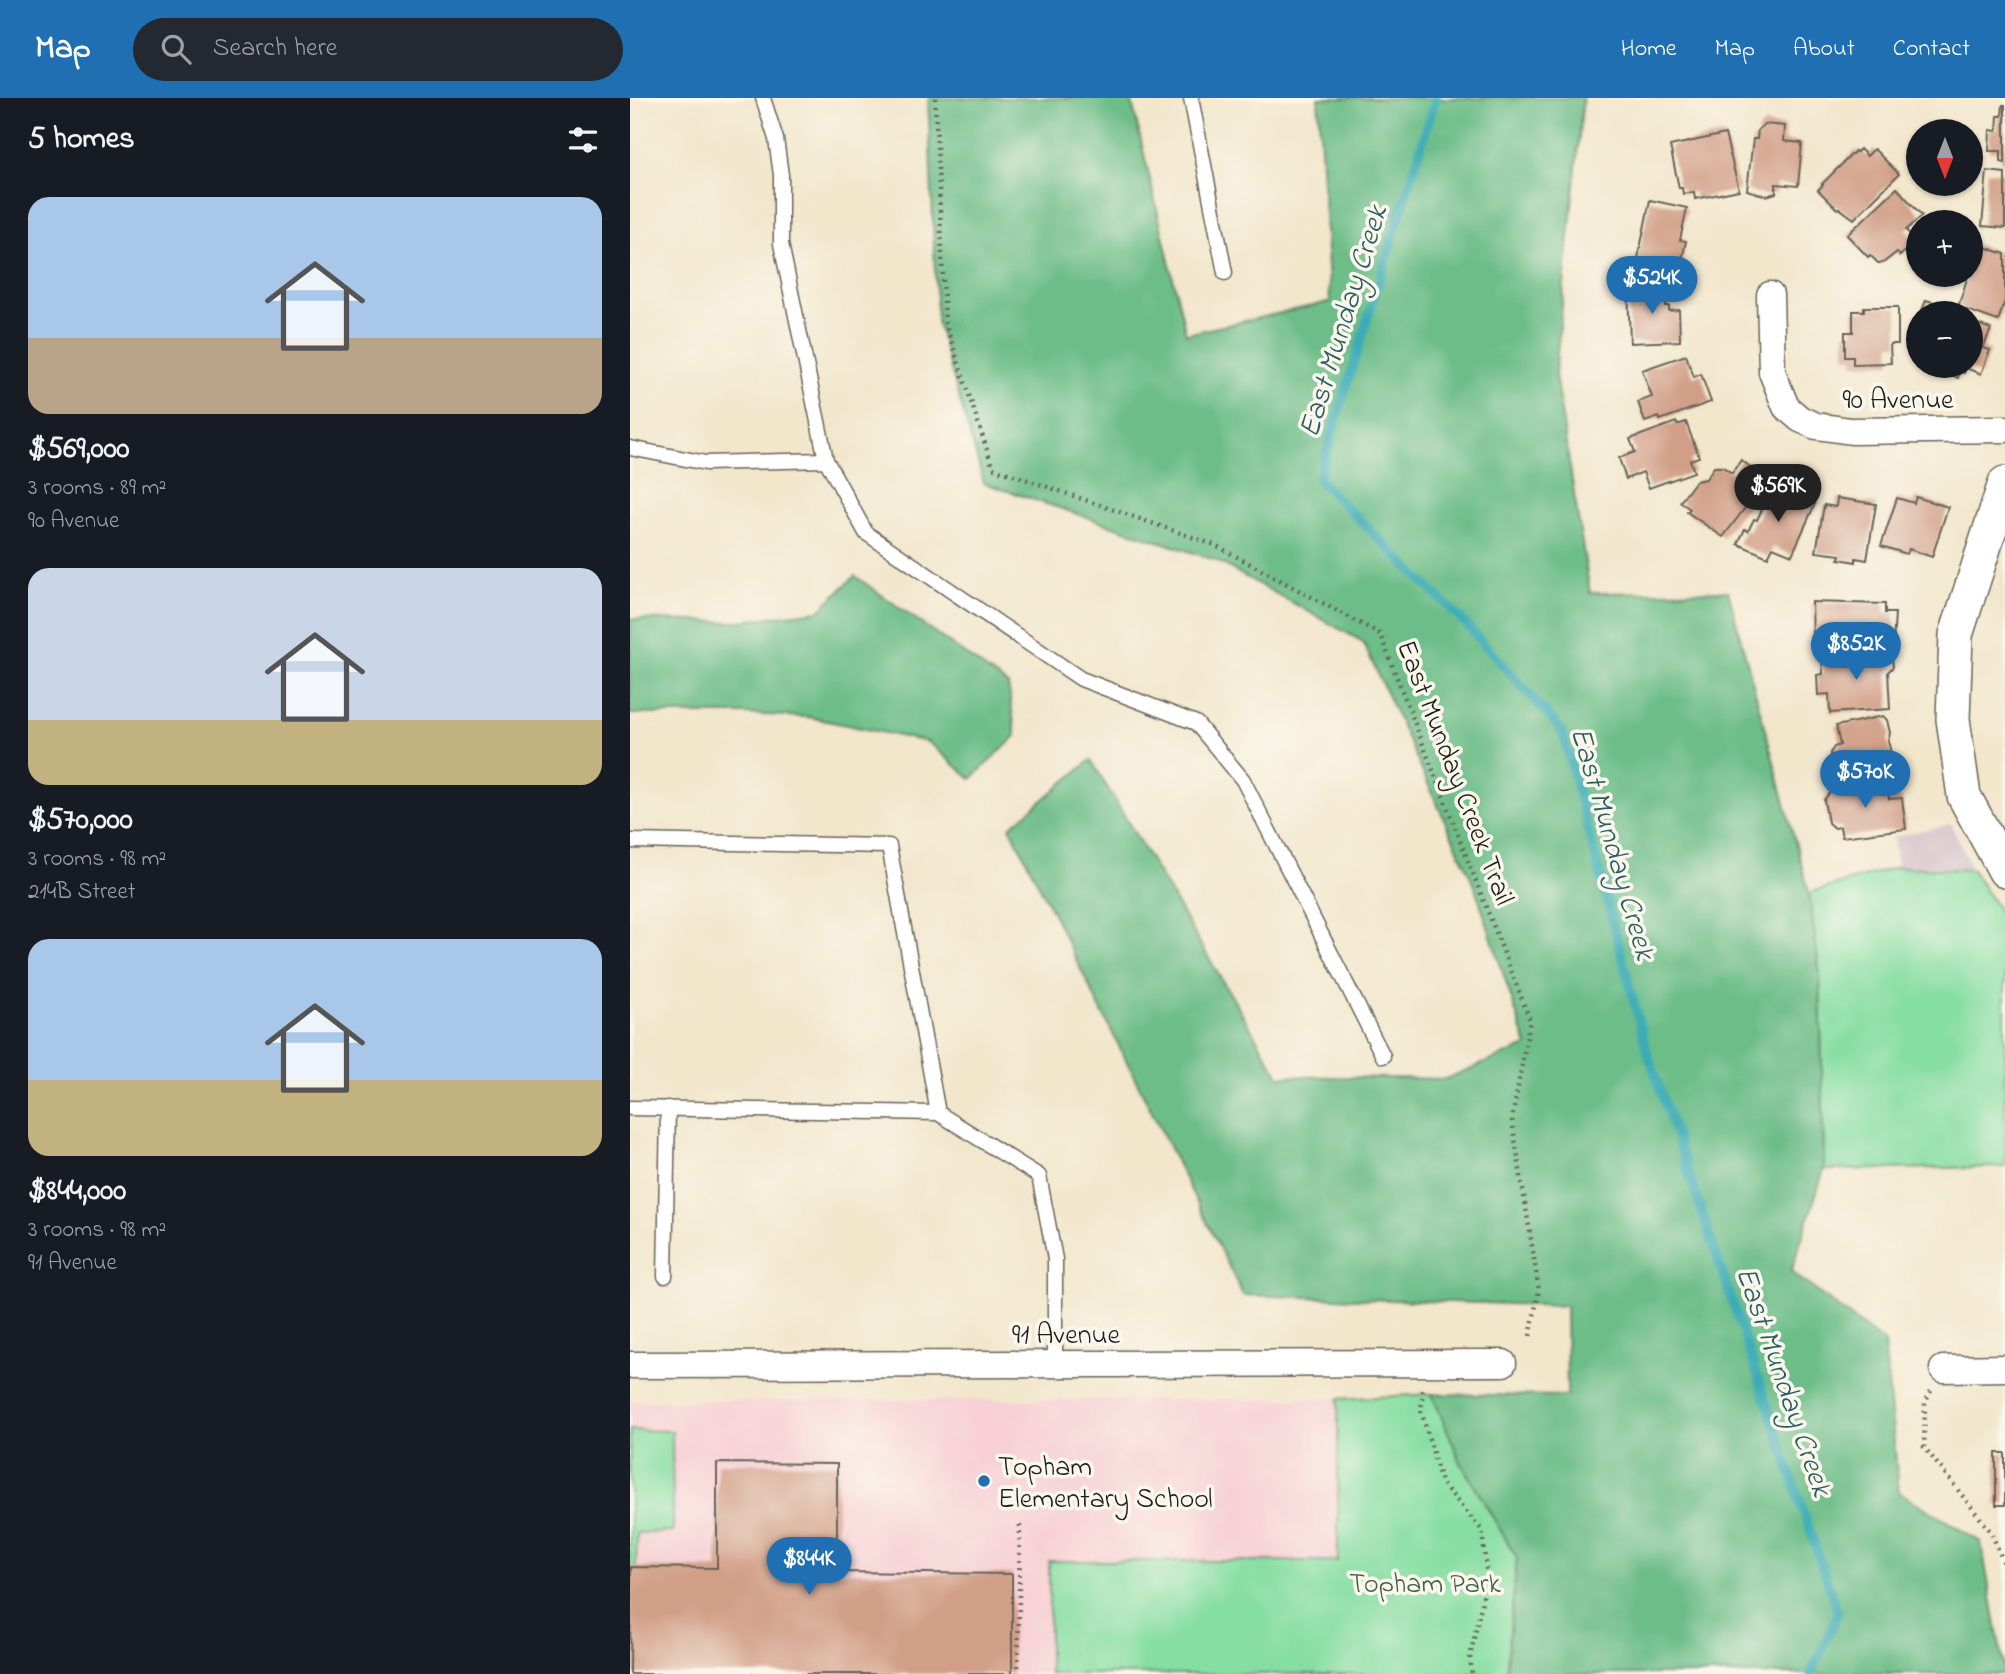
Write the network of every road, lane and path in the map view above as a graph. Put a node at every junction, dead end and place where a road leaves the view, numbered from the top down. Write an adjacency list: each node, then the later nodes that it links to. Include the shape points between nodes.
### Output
1 (763, 98): 8 (lane, via 781,175 781,244)
2 (935, 98): 17 (path, East Munday Creek Trail, via 945,322 993,468 1215,545 1380,634 1530,1020 1512,1120 1539,1290)
3 (1191, 98): 4 (lane)
4 (1225, 274)
5 (1770, 295): 6 (street, 90 Avenue, via 1772,372 1786,407 1800,419 1842,430)
6 (2005, 429)
7 (630, 448): 8 (lane, via 706,463)
8 (826, 460): 12 (lane, via 866,533 893,553 1081,679 1196,723 1242,780)
9 (2005, 483): 11 (street, via 1956,635 1952,719 1964,796)
10 (630, 841): 15 (lane, via 889,846)
11 (2005, 871)
12 (1383, 1056)
13 (630, 1108): 14 (lane)
14 (668, 1108): 15 (lane); 16 (lane)
15 (938, 1113): 19 (lane, via 1039,1176 1055,1259)
16 (665, 1276)
17 (1530, 1336)
18 (1503, 1363): 20 (street, 91 Avenue)
19 (1055, 1364): 20 (street, 91 Avenue); 21 (street, 91 Avenue)
20 (1426, 1364): 27 (path, via 1422,1410 1441,1482 1482,1530 1487,1578 1470,1657)
21 (630, 1365)
22 (1942, 1368): 23 (street); 25 (path, via 1925,1403 1924,1447 1991,1532)
23 (2005, 1368)
24 (1020, 1522): 26 (path)
25 (2005, 1566)
26 (1018, 1674)
27 (1472, 1674)

